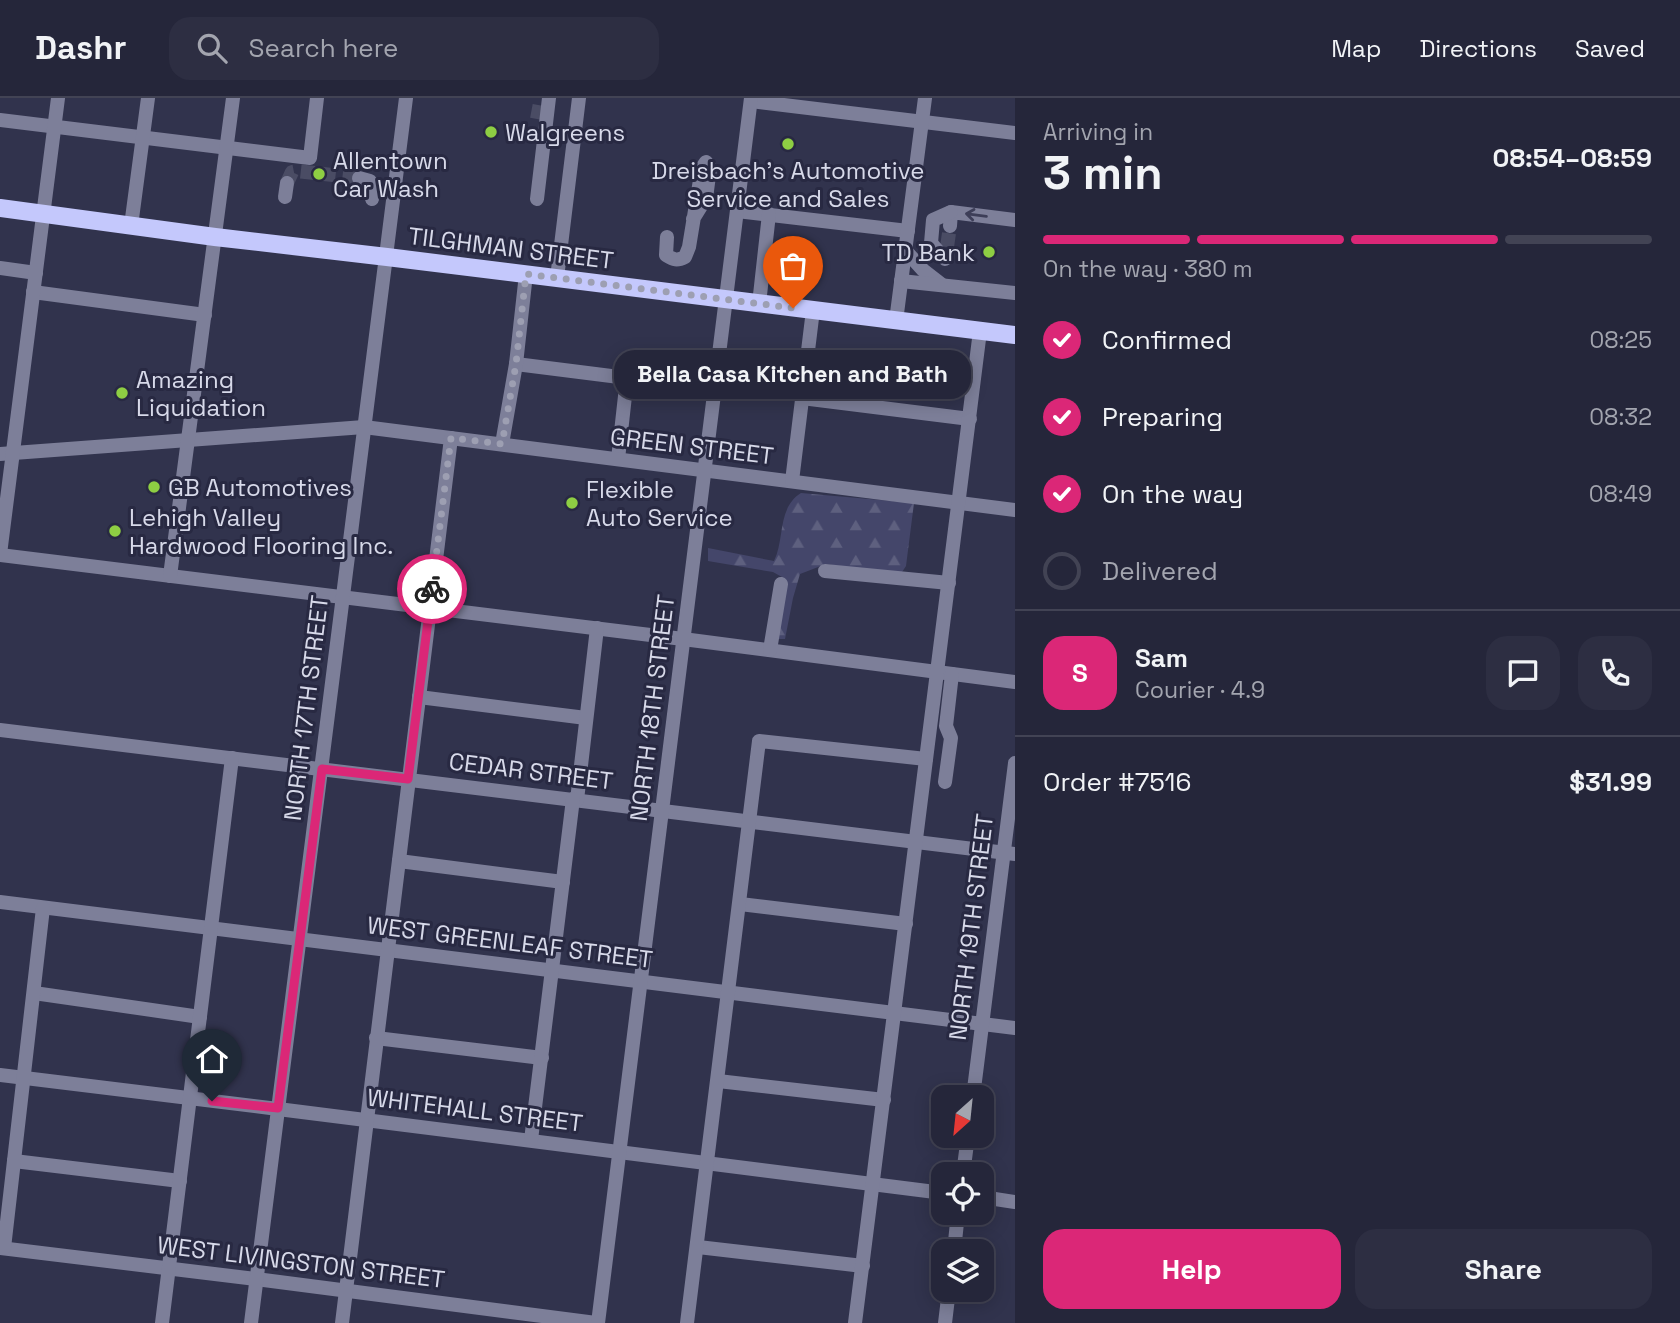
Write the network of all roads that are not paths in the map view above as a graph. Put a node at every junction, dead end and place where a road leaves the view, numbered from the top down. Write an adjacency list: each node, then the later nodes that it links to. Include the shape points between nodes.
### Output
1 (58, 98): 13 (street)
2 (148, 98): 15 (street)
3 (233, 98): 16 (street)
4 (317, 98): 16 (street, via 310,158)
5 (406, 98): 32 (street, NORTH 17TH STREET)
6 (579, 98): 36 (street)
7 (925, 98): 12 (street)
8 (544, 100): 18 (street)
9 (751, 100): 12 (street); 23 (street, NORTH 18TH STREET)
10 (537, 119): 18 (street)
11 (0, 120): 13 (street)
12 (922, 122): 14 (street); 28 (street)
13 (54, 127): 15 (street); 25 (street)
14 (1015, 133)
15 (143, 138): 16 (street); 27 (street)
16 (226, 148): 29 (street)
17 (706, 162): 30 (street, via 685,257 673,260 666,255)
18 (541, 164): 21 (street)
19 (359, 178): 20 (street, via 370,181)
20 (372, 198)
21 (537, 199)
22 (0, 208): 25 (main road, TILGHMAN STREET)
23 (737, 211): 24 (street); 41 (street, NORTH 18TH STREET)
24 (769, 214): 28 (street); 42 (street)
25 (44, 215): 27 (main road, TILGHMAN STREET); 34 (street)
26 (1015, 220): 38 (street, one-way to 38, via 933,219 931,243 946,253)
27 (131, 226): 29 (main road, TILGHMAN STREET)
28 (908, 231): 31 (street)
29 (215, 237): 32 (main road, TILGHMAN STREET); 44 (street)
30 (667, 237)
31 (905, 250): 37 (street); 38 (street)
32 (387, 257): 35 (main road, TILGHMAN STREET); 51 (street, NORTH 17TH STREET)
33 (0, 268): 34 (street)
34 (36, 273): 39 (street)
35 (526, 274): 36 (main road, TILGHMAN STREET); 48 (street)
36 (557, 278): 41 (main road, TILGHMAN STREET)
37 (901, 281): 38 (street); 45 (street)
38 (942, 285): 40 (street)
39 (33, 292): 44 (street); 55 (street)
40 (1015, 293)
41 (726, 299): 42 (main road, TILGHMAN STREET); 57 (street, NORTH 18TH STREET)
42 (759, 304): 43 (main road, TILGHMAN STREET)
43 (813, 310): 45 (main road, TILGHMAN STREET); 49 (street)
44 (205, 315): 53 (street)
45 (896, 321): 46 (main road, TILGHMAN STREET)
46 (980, 331): 47 (main road, TILGHMAN STREET); 50 (street)
47 (1015, 335)
48 (516, 364): 54 (street); 56 (street, via 627,378)
49 (802, 398): 50 (street); 58 (street)
50 (970, 419): 59 (street)
51 (364, 427): 52 (street, GREEN STREET); 53 (street, GREEN STREET); 66 (street, NORTH 17TH STREET)
52 (451, 438): 54 (street, GREEN STREET); 67 (street)
53 (189, 441): 55 (street, GREEN STREET); 63 (street)
54 (502, 444): 56 (street, GREEN STREET)
55 (7, 453): 61 (street)
56 (618, 459): 57 (street, GREEN STREET)
57 (705, 470): 58 (street, GREEN STREET); 69 (street, NORTH 18TH STREET)
58 (792, 481): 59 (street, GREEN STREET)
59 (959, 503): 60 (street, GREEN STREET); 64 (street)
60 (1015, 510)
61 (0, 555): 63 (street)
62 (825, 571): 64 (street)
63 (170, 576): 66 (street)
64 (949, 583): 71 (street)
65 (781, 584): 70 (street)
66 (343, 597): 67 (street); 79 (street, NORTH 17TH STREET)
67 (430, 608): 68 (street); 73 (street)
68 (597, 628): 69 (street); 74 (street)
69 (683, 639): 70 (street); 83 (street, NORTH 18TH STREET)
70 (770, 650): 71 (street)
71 (945, 673): 72 (street); 77 (street); 81 (street, via 946,726 951,738)
72 (1015, 682)
73 (419, 697): 74 (street); 80 (street)
74 (586, 718): 82 (street)
75 (0, 730): 76 (street, CEDAR STREET)
76 (232, 758): 79 (street, CEDAR STREET); 93 (street)
77 (926, 759): 84 (street, via 760,741); 85 (street)
78 (1015, 763): 86 (street, NORTH 19TH STREET)
79 (322, 769): 80 (street, CEDAR STREET); 94 (street, NORTH 17TH STREET)
80 (408, 779): 82 (street, CEDAR STREET); 87 (street)
81 (945, 782)
82 (575, 800): 83 (street, CEDAR STREET); 88 (street)
83 (663, 811): 84 (street, CEDAR STREET); 97 (street, NORTH 18TH STREET)
84 (751, 821): 85 (street, CEDAR STREET); 90 (street)
85 (916, 842): 86 (street, CEDAR STREET); 92 (street)
86 (1010, 854): 102 (street, NORTH 19TH STREET)
87 (399, 861): 88 (street); 95 (street)
88 (563, 882): 96 (street)
89 (0, 902): 91 (street, WEST GREENLEAF STREET)
90 (740, 904): 92 (street); 98 (street)
91 (43, 908): 93 (street, WEST GREENLEAF STREET); 99 (street)
92 (906, 924): 100 (street)
93 (211, 928): 94 (street, WEST GREENLEAF STREET); 101 (street)
94 (300, 939): 95 (street, WEST GREENLEAF STREET); 112 (street, NORTH 17TH STREET)
95 (388, 950): 96 (street, WEST GREENLEAF STREET); 104 (street)
96 (552, 970): 97 (street, WEST GREENLEAF STREET); 105 (street)
97 (641, 981): 98 (street, WEST GREENLEAF STREET); 115 (street, NORTH 18TH STREET)
98 (729, 992): 100 (street, WEST GREENLEAF STREET); 108 (street)
99 (34, 993): 101 (street); 107 (street)
100 (895, 1013): 102 (street, WEST GREENLEAF STREET); 111 (street)
101 (200, 1017): 110 (street)
102 (982, 1024): 103 (street, WEST GREENLEAF STREET); 109 (street, NORTH 19TH STREET)
103 (1015, 1028)
104 (376, 1038): 105 (street); 113 (street)
105 (542, 1058): 114 (street)
106 (0, 1075): 107 (street, WHITEHALL STREET)
107 (23, 1078): 110 (street, WHITEHALL STREET); 116 (street)
108 (718, 1081): 111 (street); 117 (street)
109 (974, 1085)
110 (190, 1098): 112 (street, WHITEHALL STREET); 118 (street)
111 (884, 1100): 119 (street)
112 (278, 1108): 113 (street, WHITEHALL STREET); 127 (street, NORTH 17TH STREET)
113 (366, 1119): 114 (street, WHITEHALL STREET); 128 (street)
114 (531, 1140): 115 (street, WHITEHALL STREET)
115 (619, 1151): 117 (street, WHITEHALL STREET); 134 (street, NORTH 18TH STREET)
116 (14, 1161): 118 (street); 124 (street)
117 (708, 1163): 119 (street, WHITEHALL STREET); 123 (street)
118 (180, 1181): 126 (street)
119 (873, 1184): 120 (street, WHITEHALL STREET); 125 (street)
120 (931, 1191)
121 (994, 1199): 122 (street)
122 (1015, 1202)
123 (698, 1247): 125 (street); 135 (street)
124 (2, 1248): 126 (street, WEST LIVINGSTON STREET)
125 (863, 1266): 136 (street)
126 (169, 1268): 127 (street, WEST LIVINGSTON STREET); 131 (street)
127 (256, 1279): 128 (street, WEST LIVINGSTON STREET); 132 (street, NORTH 17TH STREET)
128 (346, 1290): 130 (street, WEST LIVINGSTON STREET); 133 (street)
129 (948, 1302): 137 (street)
130 (510, 1317): 134 (street, WEST LIVINGSTON STREET)
131 (162, 1323)
132 (251, 1323)
133 (342, 1323)
134 (597, 1323)
135 (687, 1323)
136 (855, 1323)
137 (945, 1323)

